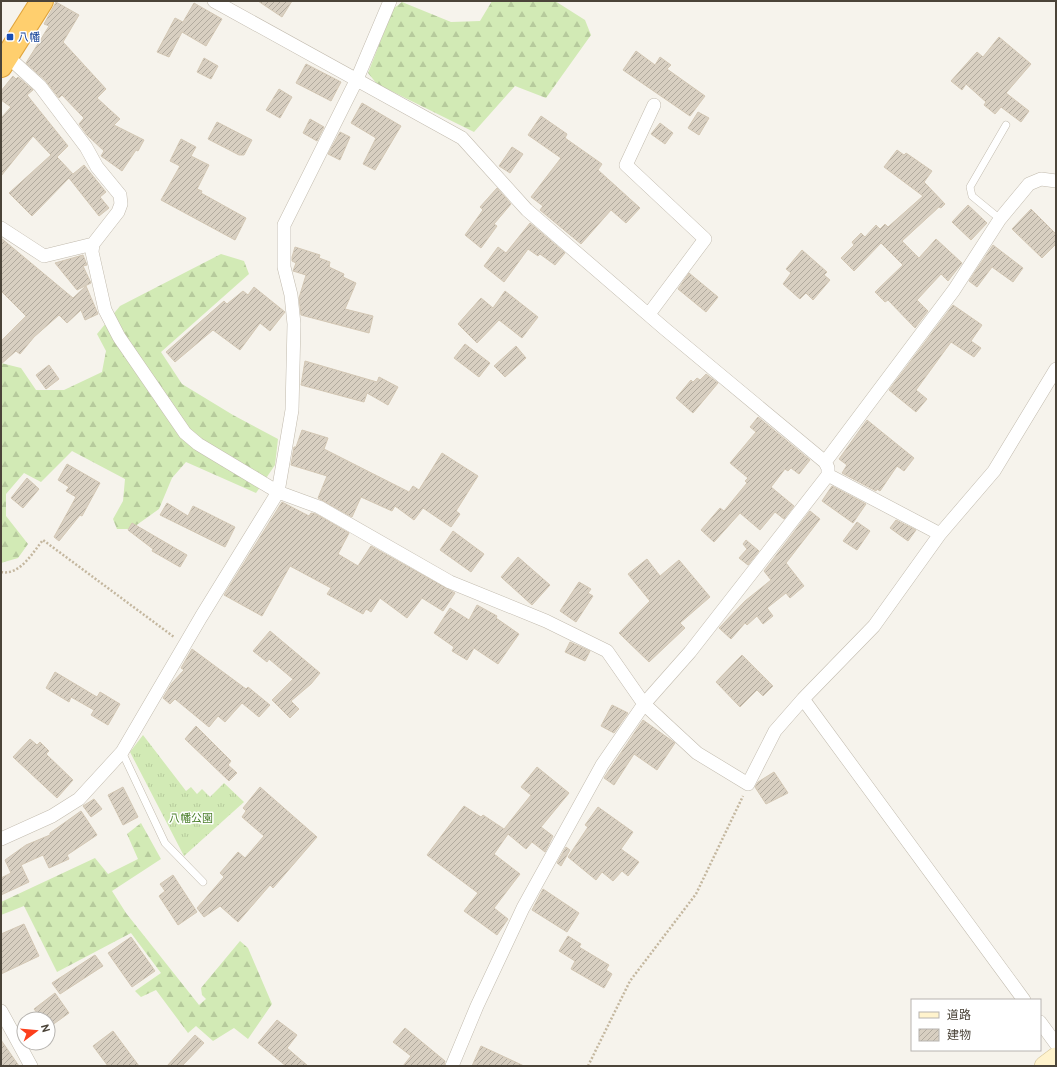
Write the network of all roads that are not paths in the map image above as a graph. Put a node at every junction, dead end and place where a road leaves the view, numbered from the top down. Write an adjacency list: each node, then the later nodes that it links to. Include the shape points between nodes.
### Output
1 (42, 1): 4 (highway)
2 (214, 1): 5 (street)
3 (390, 1): 5 (street)
4 (4, 61): 11 (street, via 40,86 120,195 121,204 118,212)
5 (357, 79): 12 (street, via 462,138 527,210); 15 (street, via 284,225 284,267 294,324 292,402)
6 (654, 106): 12 (street, via 626,165 706,240)
7 (1006, 125): 9 (lane, via 970,187 972,196)
8 (1056, 181): 9 (street, via 1041,180 1029,184)
9 (1000, 219): 14 (street, via 954,290)
10 (1, 228): 11 (street, via 44,256)
11 (93, 244): 15 (street, via 95,269 105,310 119,337 185,433 198,444)
12 (649, 314): 14 (street)
13 (1056, 369): 16 (street, via 994,470)
14 (826, 468): 16 (street); 18 (street, via 690,652)
15 (278, 492): 18 (street, via 319,507 450,582 546,621 607,651); 19 (street)
16 (940, 534): 17 (street, via 874,626)
17 (803, 699): 18 (street, via 775,731 748,784 697,753); 22 (street)
18 (644, 704): 28 (street, via 602,765 523,908)
19 (122, 752): 20 (street, via 79,799 52,816); 21 (lane, via 165,843)
20 (1, 839)
21 (203, 882)
22 (1023, 999)
23 (1, 1011): 27 (street)
24 (1041, 1023): 25 (street)
25 (1056, 1044)
26 (1056, 1057): 29 (street)
27 (31, 1066)
28 (452, 1066)
29 (1044, 1066)

